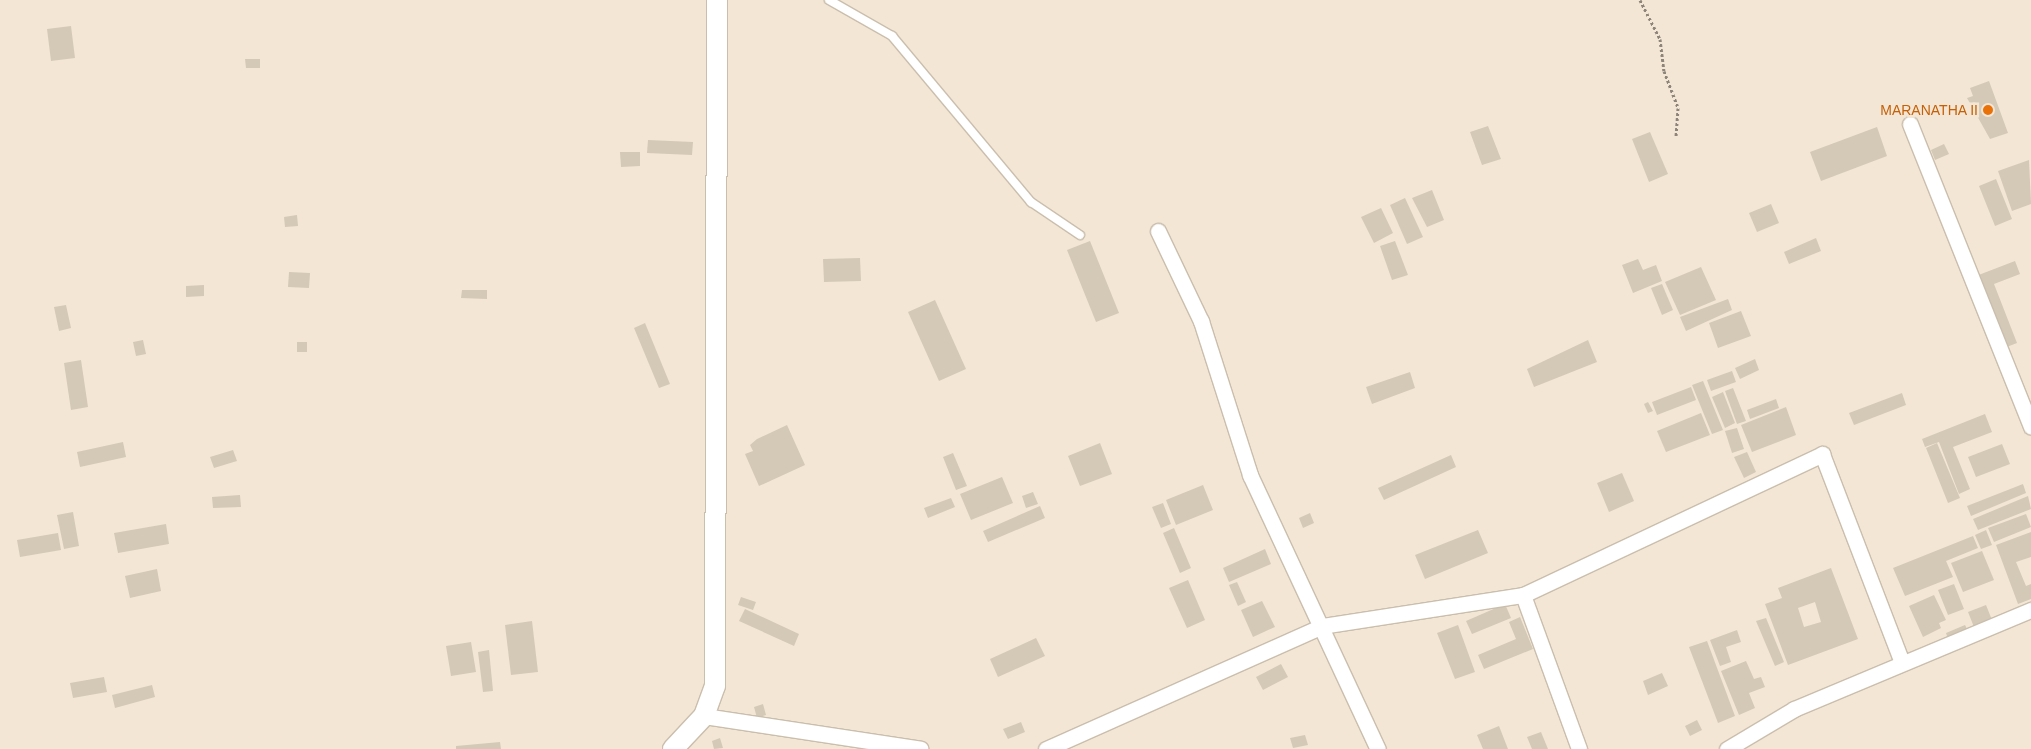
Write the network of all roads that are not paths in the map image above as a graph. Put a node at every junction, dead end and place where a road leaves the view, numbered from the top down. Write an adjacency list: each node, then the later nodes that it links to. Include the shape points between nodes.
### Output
1 (717, 0): 11 (street, via 715,686)
2 (829, 0): 5 (lane, via 892,36 1031,202)
3 (1910, 124): 6 (street)
4 (1158, 231): 9 (street, via 1201,321 1250,475)
5 (1080, 235)
6 (2031, 427)
7 (1523, 595): 9 (street); 10 (street, via 1822,454); 16 (street)
8 (2031, 610): 10 (street)
9 (1322, 626): 14 (street); 15 (street)
10 (1902, 662): 17 (street, via 1794,708)
11 (704, 716): 12 (street); 13 (street)
12 (673, 749)
13 (921, 749)
14 (1046, 749)
15 (1378, 749)
16 (1579, 749)
17 (1727, 749)

